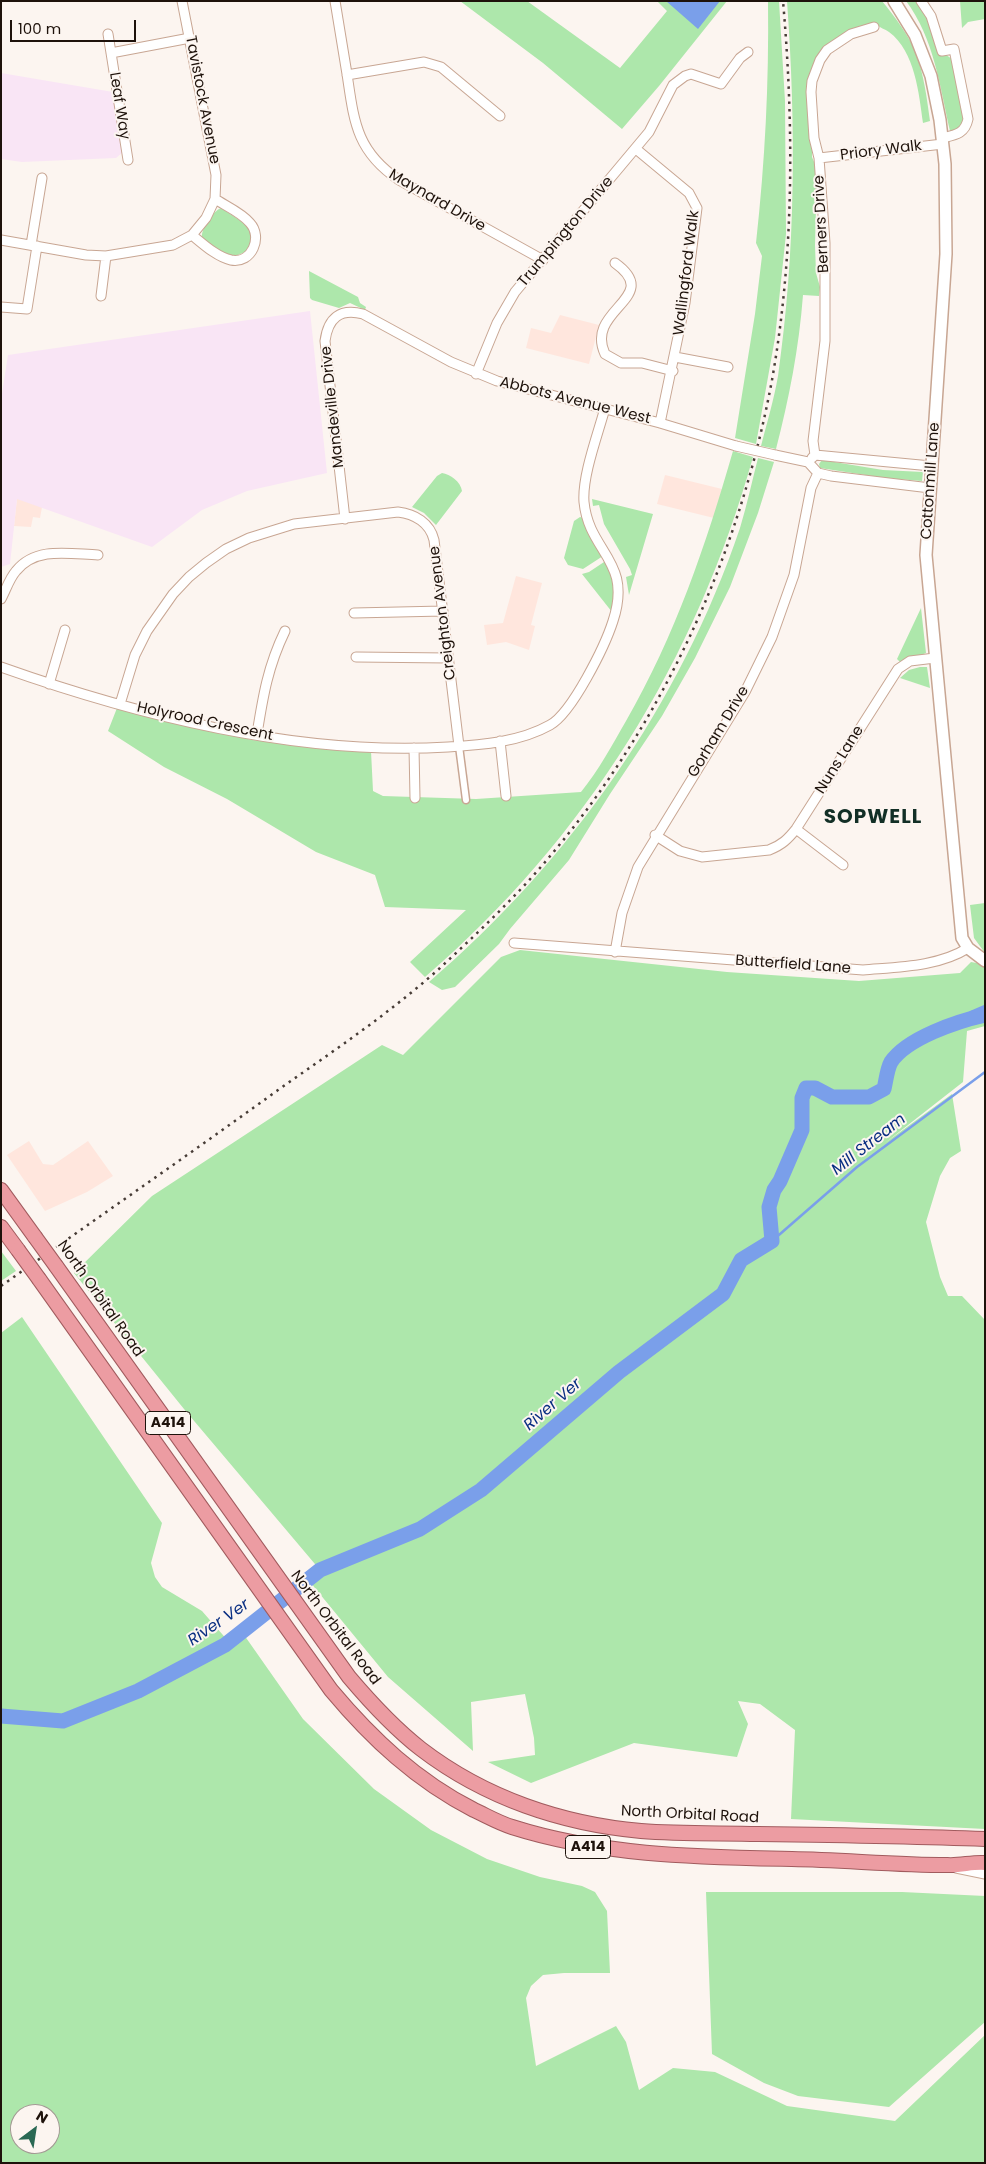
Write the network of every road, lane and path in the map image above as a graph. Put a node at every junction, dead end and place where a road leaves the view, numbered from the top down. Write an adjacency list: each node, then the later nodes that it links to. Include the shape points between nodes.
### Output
1 (182, 1): 7 (street, Tavistock Avenue)
2 (335, 1): 10 (street, Maynard Drive)
3 (894, 1): 12 (street, Cottonmill Lane, via 923,53 934,91)
4 (921, 1): 12 (street, Priory Walk, via 931,16 942,51 954,49 968,119 967,127 960,133)
5 (874, 28): 14 (street, Berners Drive, via 851,34 836,43 827,50 815,70 811,92 814,138)
6 (108, 34): 9 (street, Leaf Way)
7 (190, 38): 9 (street, Leaf Way); 17 (street, Tavistock Avenue, via 216,175)
8 (748, 52): 13 (street, Trumpington Drive, via 721,84 699,76 685,76 673,85 655,123)
9 (111, 53): 15 (street, Leaf Way)
10 (347, 75): 11 (street, via 432,63); 22 (street, Maynard Drive, via 356,128 365,148 380,166 399,180)
11 (500, 116)
12 (942, 141): 14 (street, Priory Walk); 34 (street, Cottonmill Lane, via 946,254)
13 (636, 149): 22 (street, Trumpington Drive); 27 (street, Wallingford Walk, via 689,193 697,208)
14 (819, 158): 33 (street, Berners Drive, via 825,243 825,341)
15 (128, 160)
16 (42, 178): 20 (street)
17 (215, 199): 18 (street, Tavistock Avenue, via 206,218); 18 (street, via 251,224 256,234 252,251 242,259 230,260)
18 (192, 235): 21 (street, Tavistock Avenue, via 173,245)
19 (1, 240): 20 (street, Tavistock Avenue)
20 (34, 245): 21 (street, Tavistock Avenue); 25 (street, via 27,309)
21 (106, 256): 24 (street)
22 (543, 260): 30 (street, Trumpington Drive, via 515,292 497,322)
23 (614, 263): 29 (street, via 629,274 632,285 602,331 600,339 605,354 621,363)
24 (101, 296)
25 (4, 308)
26 (353, 311): 30 (street, Abbots Avenue West); 37 (street, Mandeville Drive, via 340,313 335,318 325,341)
27 (676, 357): 28 (street); 29 (street, Wallingford Walk)
28 (728, 367)
29 (673, 371): 32 (street, Wallingford Walk)
30 (476, 374): 31 (street, Abbots Avenue West)
31 (605, 408): 32 (street, Abbots Avenue West); 51 (street, Holyrood Crescent, via 584,493 588,521 613,565 619,583 619,602 613,623 574,701 559,719 539,730)
32 (660, 423): 33 (street, Abbots Avenue West, bridge, via 736,446 775,455)
33 (811, 458): 34 (street, Abbots Avenue West); 35 (street)
34 (931, 466): 36 (street, Cottonmill Lane)
35 (818, 473): 36 (street); 58 (street, Gorham Drive, via 812,484 794,574 772,636 745,692)
36 (930, 488): 46 (street, Cottonmill Lane, via 926,555)
37 (345, 519): 40 (street, Creighton Avenue, via 398,512 421,520 434,540); 49 (street, Creighton Avenue, via 294,524 249,538 226,549 189,577 158,612 147,631 135,655)
38 (98, 555): 39 (street, via 50,553 31,558 16,570)
39 (1, 599)
40 (443, 611): 41 (street); 45 (street, Creighton Avenue)
41 (354, 613)
42 (65, 630): 48 (street)
43 (285, 631): 50 (street, via 265,682)
44 (356, 657): 45 (street)
45 (448, 658): 52 (street, Creighton Avenue)
46 (935, 658): 57 (street, Nuns Lane, via 910,661 898,669); 61 (street, Cottonmill Lane, via 962,938)
47 (1, 667): 48 (street, Holyrood Crescent)
48 (49, 684): 49 (street, Holyrood Crescent)
49 (120, 704): 50 (street, Holyrood Crescent)
50 (257, 734): 53 (street, Holyrood Crescent, via 359,747)
51 (500, 741): 52 (street, Holyrood Crescent); 54 (street)
52 (459, 746): 53 (street, Holyrood Crescent); 56 (street)
53 (414, 748): 55 (street)
54 (506, 796)
55 (415, 798)
56 (466, 800)
57 (796, 829): 58 (street, Nuns Lane, via 787,841 769,850 702,857 680,851); 59 (street)
58 (656, 835): 62 (street, Gorham Drive, via 629,889)
59 (843, 865)
60 (514, 943): 62 (street, Butterfield Lane)
61 (968, 948): 62 (street, Butterfield Lane, via 958,954 907,967 863,970); 63 (street)
62 (615, 952)
63 (985, 960)
64 (1, 1190): 66 (highway, North Orbital Road / A414, bridge, via 349,1677 372,1704 439,1762 482,1787 532,1809 565,1819 641,1831)
65 (1, 1227): 68 (highway, A414, bridge, via 330,1690 397,1759 439,1790 511,1827 589,1847 637,1853)
66 (985, 1839)
67 (985, 1863): 68 (highway, A414)
68 (949, 1866): 69 (street)
69 (985, 1874)

